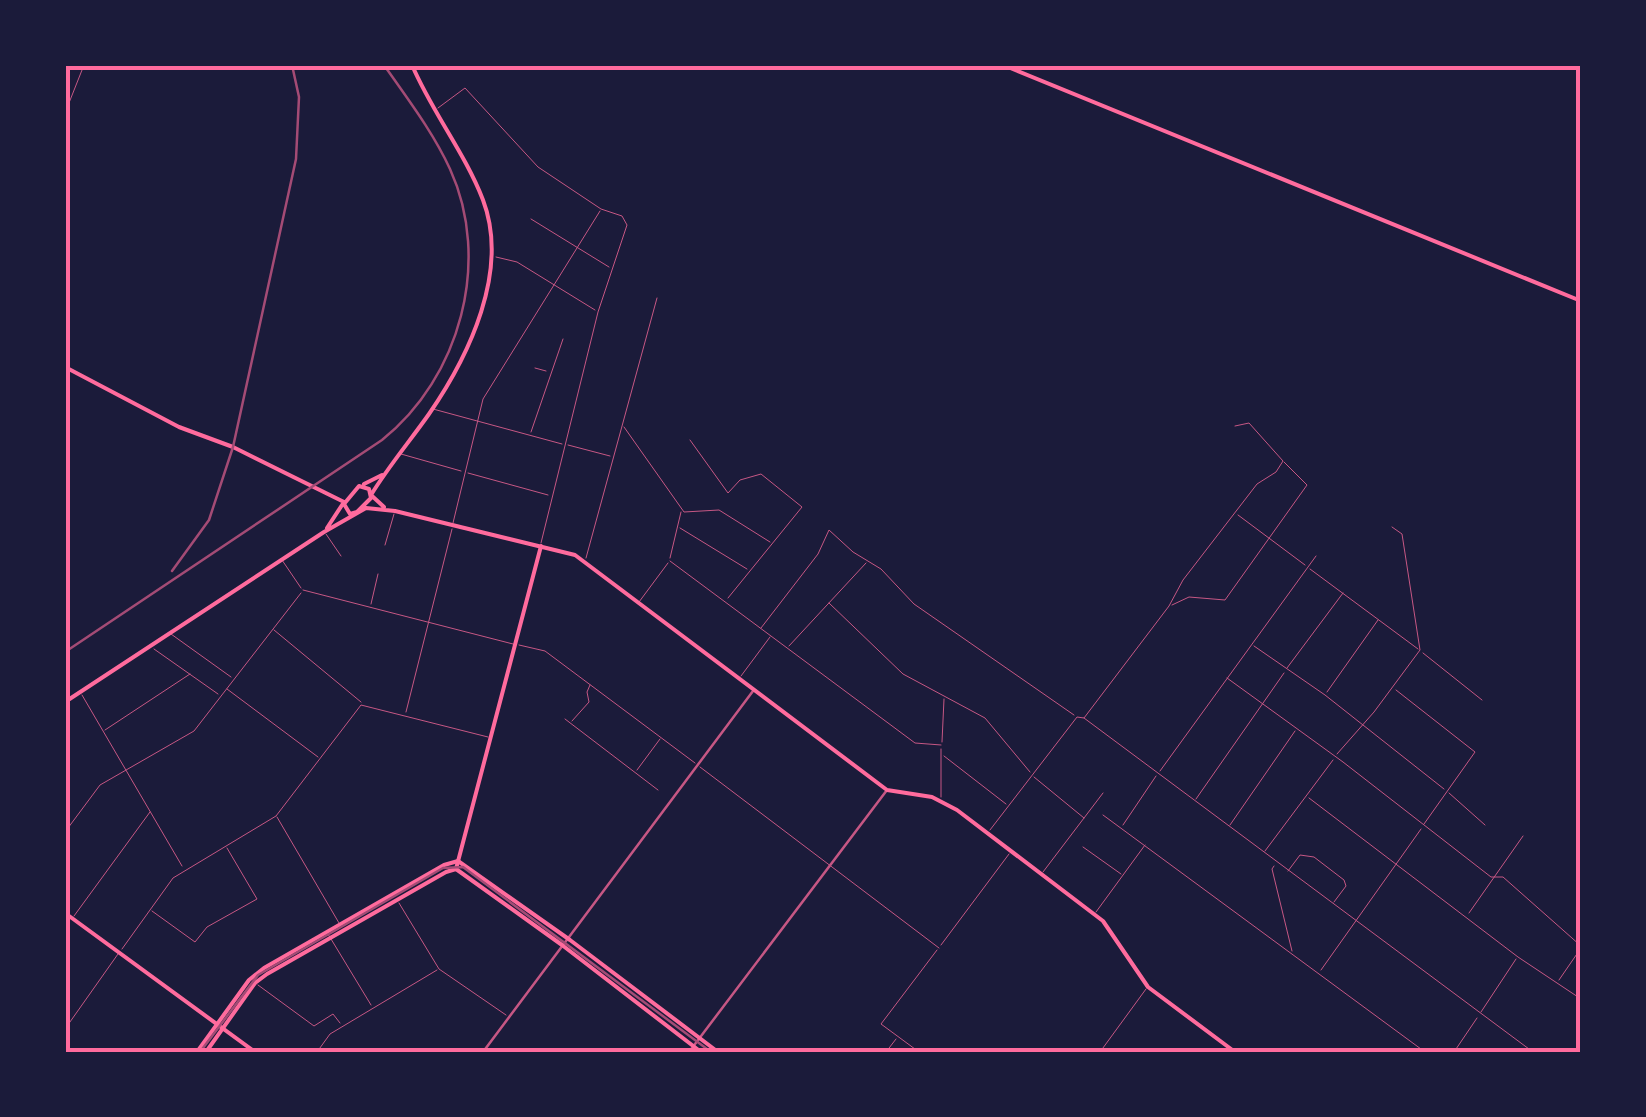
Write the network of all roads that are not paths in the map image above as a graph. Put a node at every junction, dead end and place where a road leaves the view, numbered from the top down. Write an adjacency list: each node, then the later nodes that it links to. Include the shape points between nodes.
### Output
1 (84, 65): 5 (street)
2 (412, 65): 4 (main road)
3 (1002, 65): 13 (main road)
4 (436, 110): 6 (street, via 464,88 538,167); 9 (main road, via 482,197)
5 (65, 112)
6 (601, 208): 8 (street); 10 (street, via 622,216 626,225)
7 (532, 219): 8 (street)
8 (576, 248): 10 (street); 11 (street)
9 (492, 256): 11 (street); 19 (main road, via 483,307)
10 (612, 269): 14 (street)
11 (554, 284): 14 (street); 20 (street, via 483,399)
12 (657, 298): 21 (street)
13 (1581, 301)
14 (598, 312): 25 (street)
15 (563, 339): 18 (street)
16 (65, 368): 34 (main road)
17 (536, 368): 18 (street)
18 (549, 372): 23 (street)
19 (432, 409): 20 (street); 26 (main road)
20 (476, 422): 23 (street); 30 (street)
21 (622, 425): 27 (street); 36 (street)
22 (1235, 426): 28 (street, via 1249,424)
23 (530, 436): 25 (street)
24 (690, 440): 44 (street, via 728,493 740,480 761,474 802,507)
25 (564, 444): 27 (street); 33 (street)
26 (401, 454): 29 (main road); 30 (street)
27 (613, 457): 52 (street)
28 (1283, 461): 38 (street); 43 (street, via 1307,485)
29 (390, 468): 31 (main road); 32 (main road)
30 (464, 472): 33 (street); 39 (street)
31 (360, 486): 32 (main road); 34 (main road)
32 (371, 495): 35 (main road); 37 (main road)
33 (551, 496): 46 (street)
34 (344, 502): 37 (main road, via 347,512); 42 (main road)
35 (395, 511): 37 (main road, via 369,507); 39 (main road); 45 (street)
36 (684, 512): 40 (street); 44 (street, via 719,510)
37 (356, 513): 42 (main road)
38 (1236, 513): 43 (street); 61 (street)
39 (453, 525): 46 (main road); 64 (street)
40 (676, 526): 50 (street); 54 (street)
41 (1392, 527): 73 (street, via 1402,534)
42 (324, 532): 47 (street); 49 (main road)
43 (1270, 540): 53 (street); 61 (street, via 1226,600 1189,597)
44 (772, 544): 54 (street)
45 (385, 545)
46 (541, 546): 52 (main road); 69 (main road)
47 (341, 556)
48 (1316, 556): 53 (street)
49 (282, 559): 56 (street); 67 (main road)
50 (670, 560): 58 (street); 59 (street)
51 (868, 560): 60 (street); 65 (street, via 829,530); 92 (street, via 914,604)
52 (585, 561): 59 (main road)
53 (1308, 568): 57 (street); 70 (street)
54 (750, 570): 58 (street)
55 (378, 574): 62 (street)
56 (303, 590): 62 (street); 66 (street)
57 (1342, 593): 63 (street); 74 (street)
58 (726, 600): 65 (street)
59 (639, 602): 78 (main road)
60 (829, 602): 72 (street); 86 (street, via 890,664)
61 (1169, 606): 93 (street)
62 (370, 608): 64 (street)
63 (1379, 620): 73 (street); 84 (street)
64 (428, 622): 69 (street); 91 (street)
65 (761, 628): 68 (street)
66 (272, 629): 77 (street); 90 (street)
67 (170, 633): 71 (main road); 77 (street)
68 (771, 636): 72 (street); 78 (street)
69 (515, 644): 79 (street, via 545,650); 99 (main road)
70 (1252, 644): 74 (street); 76 (street)
71 (150, 646): 75 (street); 83 (main road)
72 (787, 648): 101 (street, via 915,743)
73 (1420, 650): 81 (street); 87 (street)
74 (1286, 670): 84 (street); 89 (street)
75 (190, 674): 85 (street); 98 (street)
76 (1227, 678): 89 (street); 109 (street)
77 (233, 679): 80 (street)
78 (739, 679): 82 (main road)
79 (590, 685): 95 (street, via 589,702); 100 (street)
80 (226, 688): 85 (street); 104 (street)
81 (1393, 688): 96 (street); 112 (street, via 1476,752)
82 (754, 690): 105 (street); 111 (main road)
83 (80, 692): 88 (main road); 98 (street)
84 (1325, 695): 96 (street)
85 (220, 696): 106 (street, via 194,731)
86 (944, 698): 101 (street); 108 (street, via 985,718)
87 (1482, 700)
88 (65, 702)
89 (1262, 704): 97 (street); 116 (street)
90 (361, 705): 91 (street); 104 (street)
91 (405, 716): 99 (street)
92 (1076, 717): 93 (street); 108 (street)
93 (1084, 718): 109 (street)
94 (564, 719): 95 (street)
95 (570, 723): 107 (street)
96 (1362, 724): 103 (street); 112 (street)
97 (1296, 730): 103 (street); 125 (street)
98 (103, 732): 106 (street)
99 (490, 737): 134 (main road)
100 (661, 737): 105 (street); 107 (street)
101 (942, 746): 102 (street)
102 (942, 754): 115 (street); 117 (street)
103 (1334, 758): 114 (street); 123 (street)
104 (320, 759): 120 (street)
105 (698, 766): 137 (street); 159 (street)
106 (127, 772): 118 (street); 126 (street, via 100,785)
107 (635, 772): 110 (street)
108 (1032, 774): 117 (street); 121 (street)
109 (1158, 774): 116 (street); 124 (street)
110 (658, 790)
111 (886, 790): 115 (main road); 137 (street)
112 (1447, 792): 122 (street); 123 (street)
113 (1103, 793): 121 (street)
114 (1306, 796): 133 (street); 136 (street)
115 (941, 800): 127 (main road)
116 (1194, 802): 125 (street)
117 (1009, 806): 127 (street)
118 (151, 812): 138 (street); 154 (street)
119 (1104, 815): 124 (street)
120 (276, 816): 129 (street); 157 (street)
121 (1084, 818): 141 (street)
122 (1485, 825)
123 (1423, 826): 136 (street); 144 (street)
124 (1121, 827): 130 (street)
125 (1228, 828): 133 (street)
126 (65, 832)
127 (988, 834): 132 (main road)
128 (1523, 836): 144 (street)
129 (225, 845): 138 (street); 149 (street, via 257,899 207,927 195,942)
130 (1146, 845): 143 (street); 164 (street)
131 (1083, 847): 143 (street)
132 (1011, 852): 141 (main road); 162 (street)
133 (1264, 854): 135 (street)
134 (458, 861): 139 (main road); 142 (main road); 145 (main road)
135 (1276, 863): 140 (street); 164 (street, via 1272,869)
136 (1396, 864): 153 (street); 156 (street)
137 (830, 866): 162 (street); 183 (street)
138 (184, 868): 149 (street)
139 (456, 870): 142 (main road); 147 (main road)
140 (1287, 872): 148 (street); 148 (street, via 1300,854 1314,857 1344,880)
141 (1041, 874): 152 (main road)
142 (433, 875): 146 (main road)
143 (1122, 876): 152 (street)
144 (1494, 878): 153 (street); 161 (street, via 1503,877)
145 (507, 894): 147 (street); 151 (main road)
146 (395, 897): 157 (main road); 166 (street)
147 (502, 902): 155 (main road)
148 (1332, 904): 156 (street)
149 (149, 909): 163 (street)
150 (65, 913): 154 (main road)
151 (535, 914): 155 (street); 159 (main road)
152 (1094, 914): 170 (main road)
153 (1467, 915): 165 (street)
154 (72, 918): 163 (main road)
155 (530, 922): 160 (main road)
156 (1355, 922): 167 (street); 176 (street)
157 (342, 928): 158 (main road)
158 (327, 936): 168 (main road); 175 (street)
159 (567, 938): 160 (street); 171 (main road)
160 (562, 945): 172 (main road); 177 (street)
161 (1581, 947): 169 (street)
162 (938, 948): 182 (street, via 881,1024)
163 (119, 952): 178 (main road); 181 (street)
164 (1293, 954): 167 (street)
165 (1518, 956): 169 (street); 176 (street)
166 (440, 969): 175 (street); 177 (street)
167 (1319, 973): 197 (street)
168 (252, 982): 174 (main road); 179 (street, via 314,1026 333,1014)
169 (1557, 983): 173 (street)
170 (1148, 987): 195 (street); 196 (main road)
171 (634, 989): 172 (street); 183 (main road)
172 (629, 997): 184 (main road)
173 (1581, 999)
174 (233, 1008): 178 (main road); 180 (main road)
175 (373, 1008): 179 (street)
176 (1479, 1015): 198 (street); 199 (street)
177 (509, 1017): 189 (street)
178 (218, 1024): 180 (main road); 185 (main road)
179 (342, 1026): 188 (street)
180 (223, 1028): 186 (main road); 187 (main road)
181 (65, 1029)
182 (898, 1036): 193 (street); 194 (street)
183 (700, 1038): 184 (street); 192 (main road)
184 (694, 1046): 190 (street); 191 (main road)
185 (197, 1052)
186 (206, 1052)
187 (255, 1052)
188 (318, 1052)
189 (483, 1052)
190 (689, 1052)
191 (701, 1052)
192 (718, 1052)
193 (886, 1052)
194 (918, 1052)
195 (1100, 1052)
196 (1235, 1052)
197 (1426, 1052)
198 (1454, 1052)
199 (1533, 1052)

